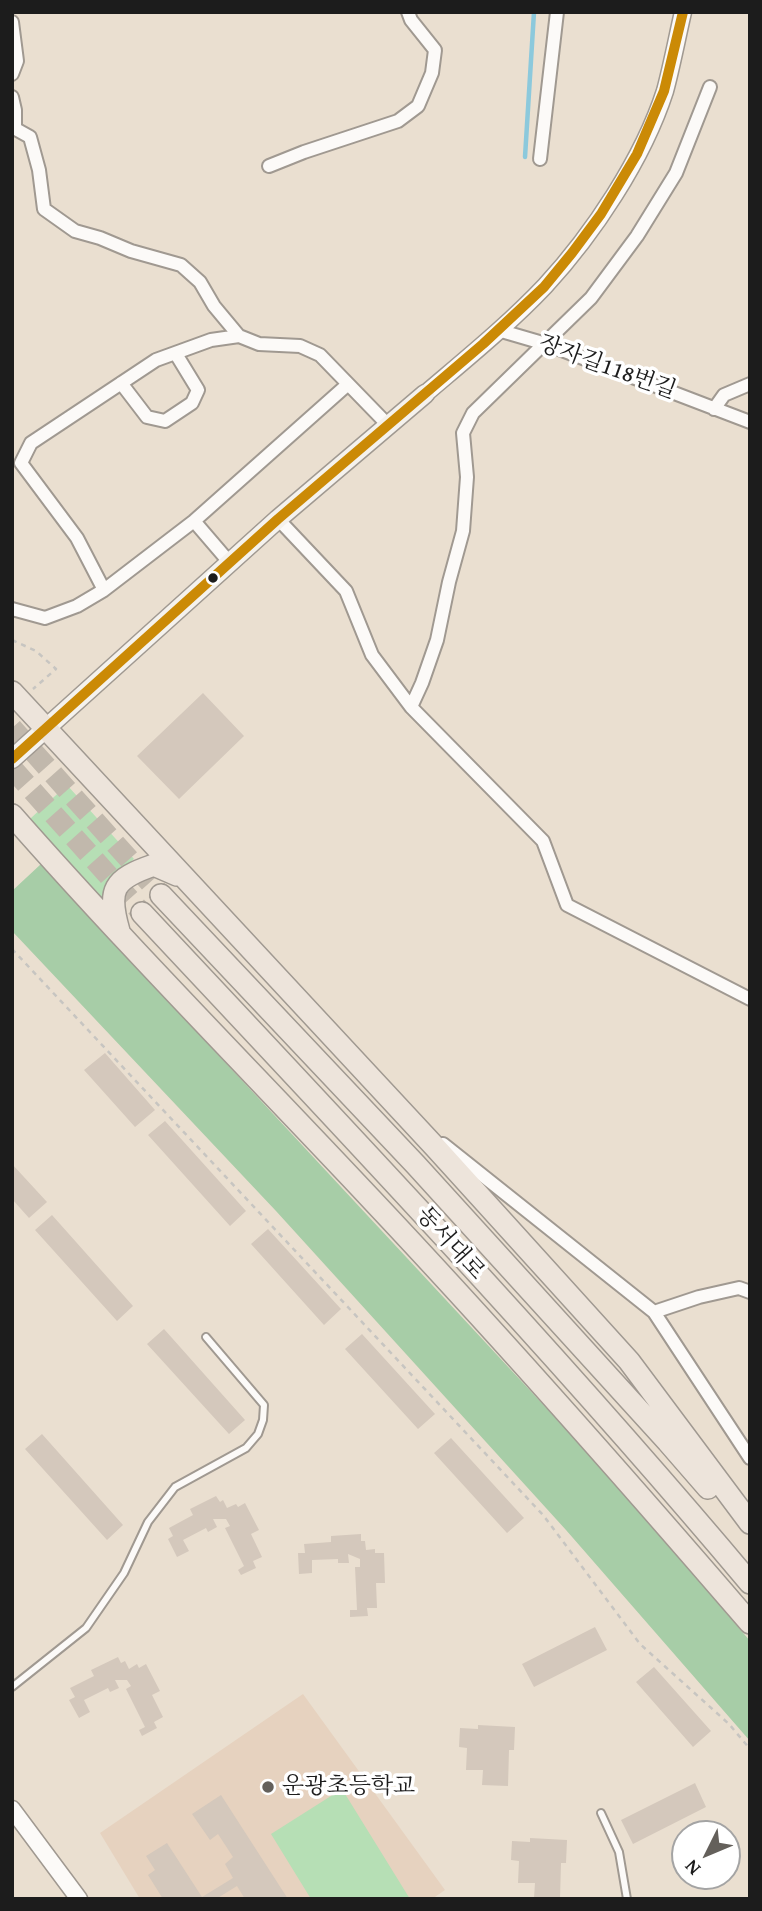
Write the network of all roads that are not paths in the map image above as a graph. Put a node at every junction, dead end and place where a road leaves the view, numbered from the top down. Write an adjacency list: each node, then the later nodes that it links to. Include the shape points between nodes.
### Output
1 (408, 12): 10 (street, via 435,50 432,73 418,106 398,121)
2 (557, 12): 9 (street)
3 (683, 12): 11 (street, via 664,91 619,186 572,254)
4 (13, 31): 5 (street, via 17,61)
5 (12, 74)
6 (709, 87): 13 (street, via 676,173 637,236 591,299)
7 (12, 97): 8 (street)
8 (13, 127): 12 (street, via 30,137 44,209 75,231 181,265 201,282)
9 (540, 159)
10 (269, 166)
11 (498, 330): 13 (street, 장자길118번길); 18 (street)
12 (239, 335): 14 (street); 17 (street, via 259,344 300,346 320,355)
13 (546, 344): 19 (street, 장자길118번길); 28 (street, via 472,413 463,433 467,477 463,531 437,640)
14 (176, 354): 15 (street, via 156,360); 15 (street, via 198,390 192,403 165,421 147,417)
15 (121, 383): 25 (street, via 31,443 21,463 77,538)
16 (750, 384): 19 (street, via 724,395)
17 (347, 385): 21 (street); 23 (street)
18 (425, 394): 21 (main road)
19 (714, 408): 20 (street, 장자길118번길)
20 (750, 422)
21 (388, 425): 22 (main road)
22 (278, 519): 24 (main road); 28 (street, via 345,591 372,655)
23 (194, 521): 24 (street); 25 (street)
24 (230, 563): 29 (main road)
25 (104, 590): 26 (street, via 45,618)
26 (12, 609)
27 (21, 692): 29 (highway)
28 (411, 706): 36 (street, via 543,841 566,905)
29 (46, 729): 30 (main road); 32 (highway)
30 (12, 759)
31 (13, 816): 35 (highway)
32 (182, 877): 35 (highway, via 154,865 131,873 117,887 112,905); 37 (highway)
33 (161, 895): 43 (highway, 동서대로, via 426,1175)
34 (142, 913): 44 (highway, 동서대로, via 638,1451)
35 (120, 933): 45 (highway, via 393,1223)
36 (750, 999)
37 (402, 1111): 39 (street); 42 (highway, via 629,1362)
38 (750, 1292): 39 (street, via 739,1288)
39 (654, 1312): 41 (street)
40 (205, 1337): 46 (lane, via 264,1405 258,1434 246,1448 175,1487 148,1522 124,1573 86,1628)
41 (750, 1458)
42 (750, 1522)
43 (750, 1538)
44 (750, 1583)
45 (750, 1623)
46 (12, 1687)
47 (12, 1809): 49 (street)
48 (601, 1814): 50 (lane, via 618,1852)
49 (79, 1899)
50 (627, 1899)

